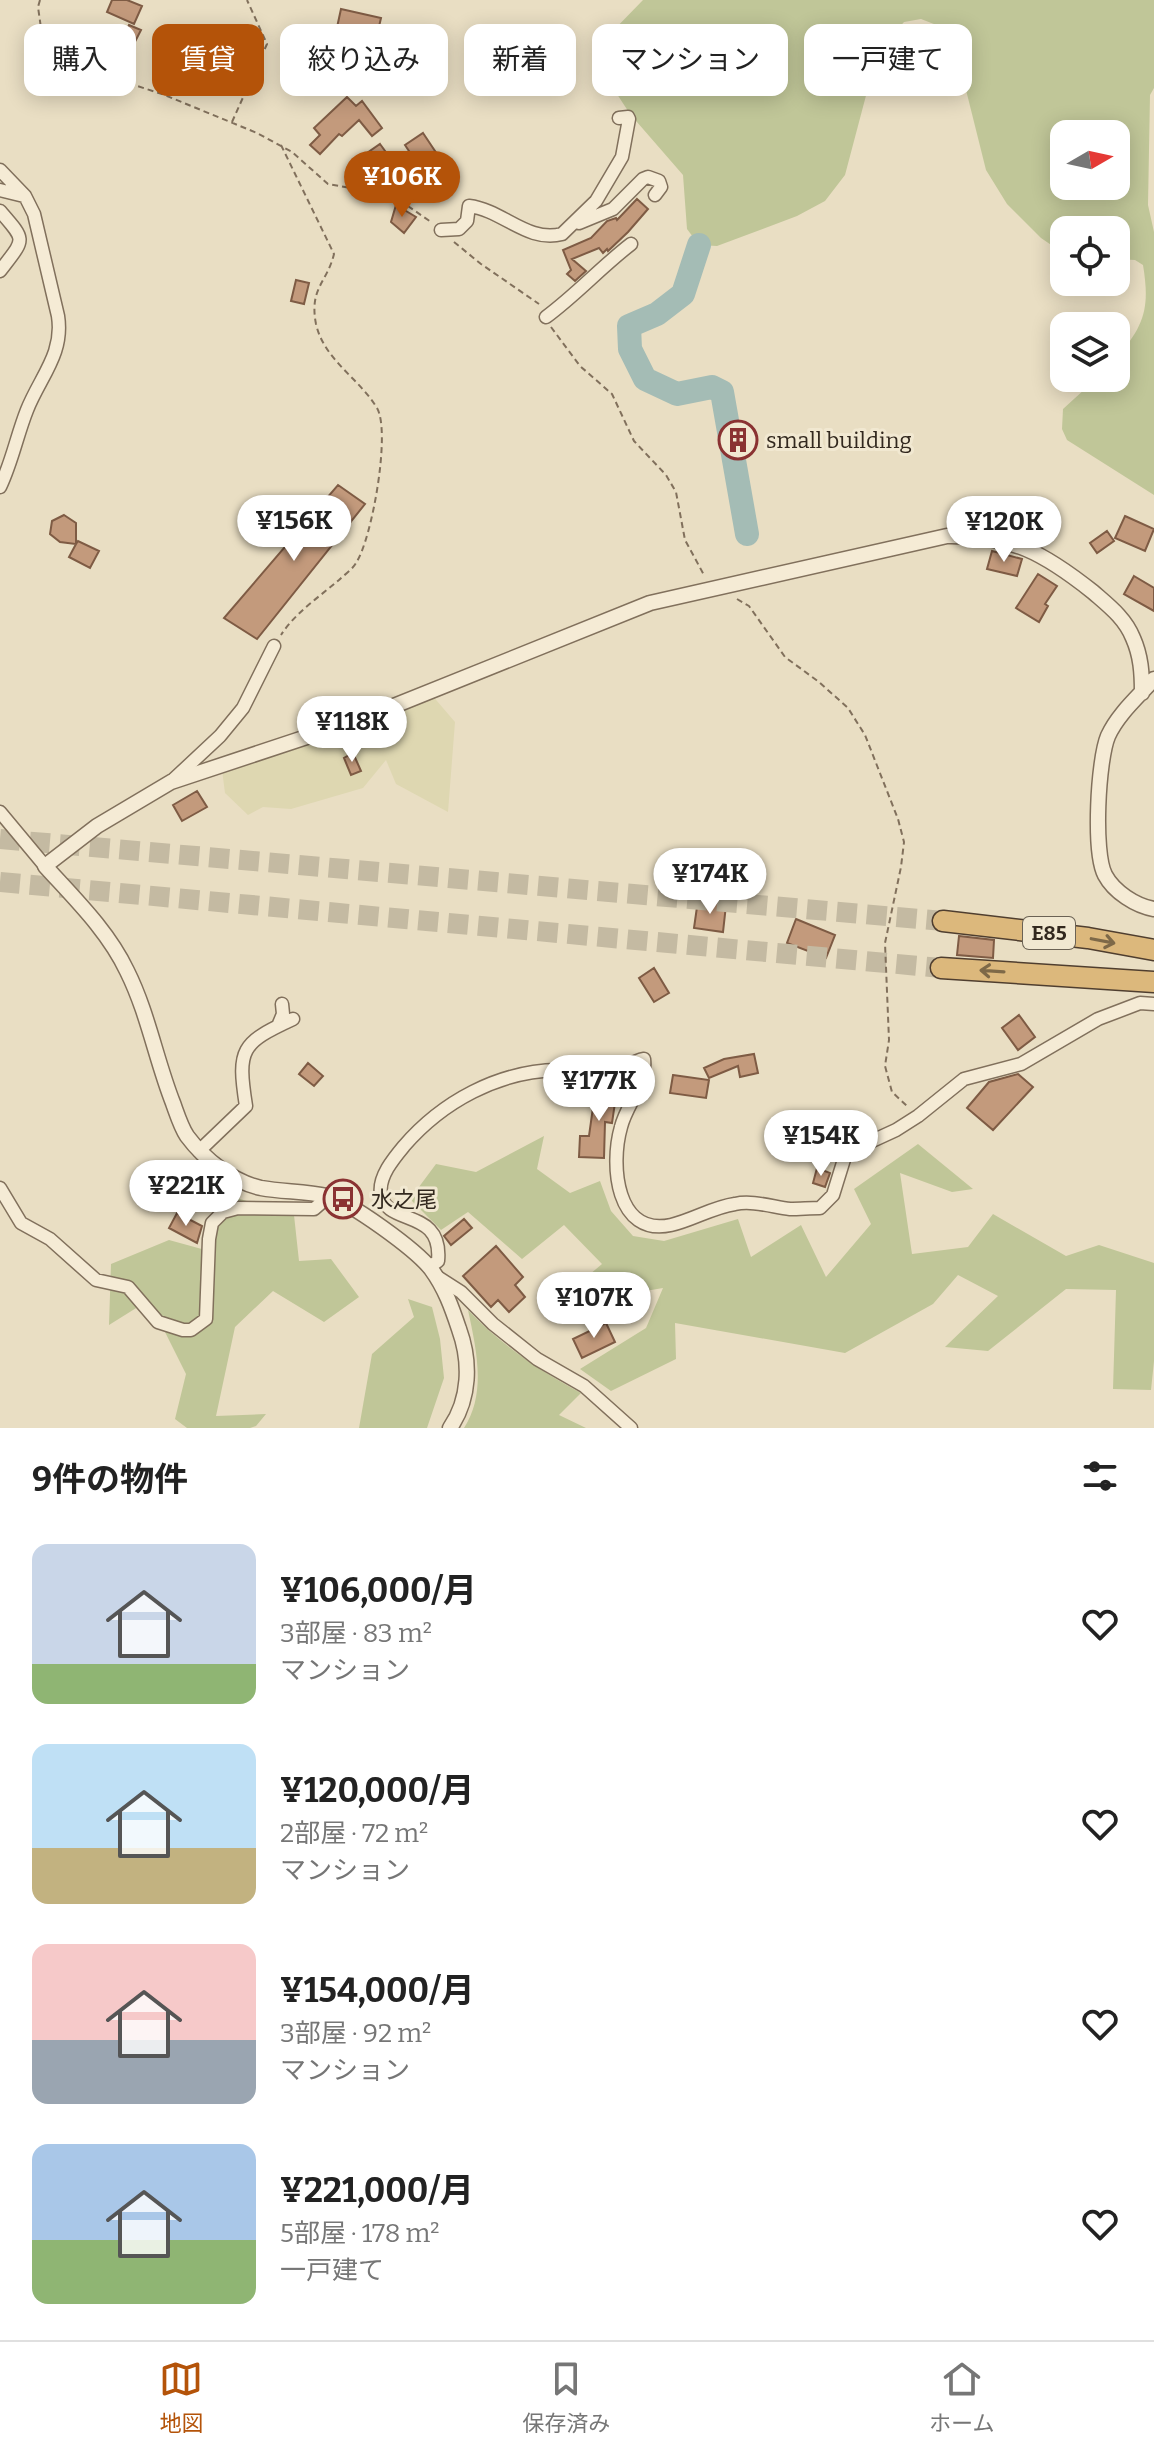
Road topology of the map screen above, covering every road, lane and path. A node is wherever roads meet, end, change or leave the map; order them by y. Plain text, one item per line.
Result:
1 (40, 0) edge
2 (247, 0) edge
3 (619, 118) dead end
4 (231, 123) junction
5 (280, 144) junction
6 (0, 170) edge
7 (0, 190) edge
8 (655, 195) dead end
9 (25, 196) junction
10 (0, 211) edge
11 (573, 226) junction
12 (441, 230) junction
13 (631, 244) dead end
14 (593, 254) dead end
15 (608, 260) junction
16 (0, 271) edge
17 (546, 317) junction
18 (0, 487) edge
19 (712, 587) junction
20 (737, 600) dead end
21 (274, 646) joint
22 (1154, 679) edge
23 (1142, 693) junction
24 (171, 782) junction
25 (0, 812) edge
26 (45, 866) junction
27 (1154, 909) edge
28 (943, 921) tunnel mouth
29 (1154, 950) edge
30 (941, 968) tunnel mouth
31 (1154, 982) edge
32 (282, 1004) dead end
33 (1154, 1004) edge
34 (293, 1019) dead end
35 (278, 1026) junction
36 (918, 1116) junction
37 (199, 1151) junction
38 (0, 1188) edge
39 (329, 1196) junction
40 (432, 1271) junction
41 (450, 1428) edge
42 (631, 1428) edge

1 - 4 path
2 - 4 path
3 - 11 street
4 - 5 path
5 - 12 path
5 - 21 path
6 - 9 street
7 - 9 street
8 - 11 street
9 - 18 street
10 - 16 street
11 - 12 street
12 - 17 path
13 - 15 street
14 - 15 street
15 - 17 street
17 - 19 path
19 - 23 street
19 - 24 street
20 - 36 path
21 - 24 street
22 - 23 street
23 - 27 street
24 - 26 street
25 - 26 street
26 - 37 street
28 -> 29 highway, E85
31 -> 30 highway, E85
32 - 35 street
33 - 36 street
34 - 35 street
35 - 37 street
36 - 40 street
37 - 39 street
38 - 39 street
39 - 40 street
40 - 41 street
40 - 42 street

